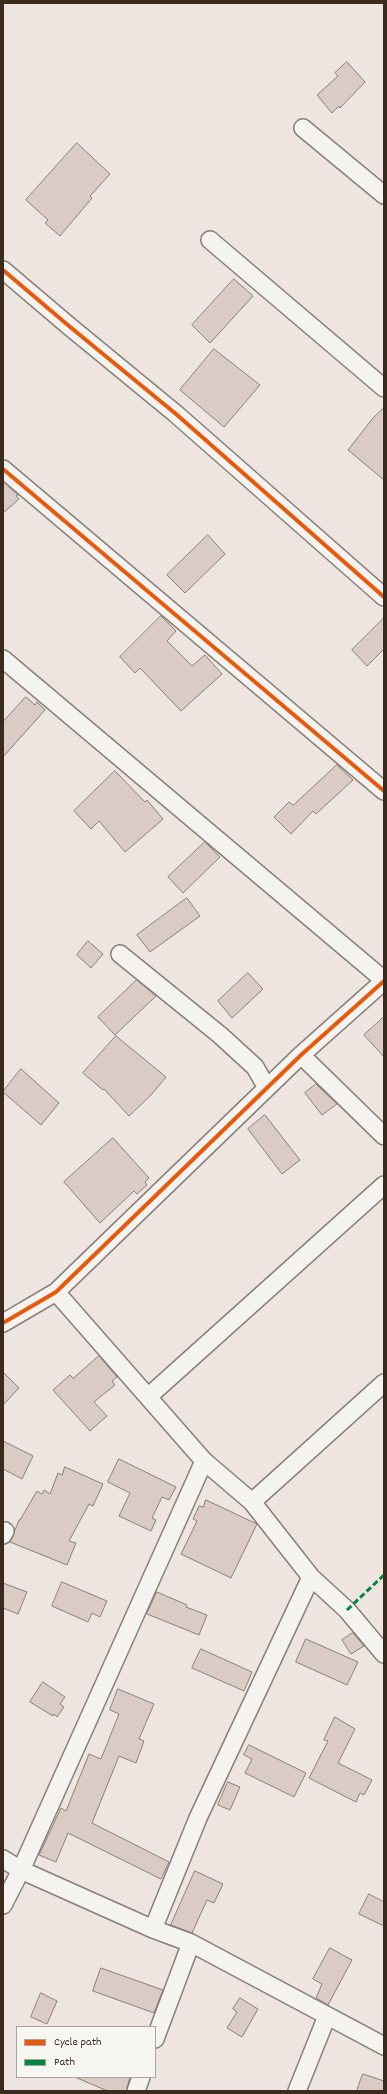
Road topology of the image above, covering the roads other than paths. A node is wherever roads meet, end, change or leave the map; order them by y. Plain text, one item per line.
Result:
1 (304, 128) dead end
2 (384, 195) edge
3 (210, 240) dead end
4 (3, 270) edge
5 (384, 388) edge
6 (3, 469) edge
7 (384, 597) edge
8 (3, 659) edge
9 (384, 791) edge
10 (120, 954) dead end
11 (384, 981) edge
12 (301, 1055) junction
13 (267, 1088) junction
14 (384, 1136) edge
15 (384, 1185) edge
16 (56, 1292) junction
17 (3, 1323) edge
18 (384, 1383) edge
19 (149, 1396) junction
20 (204, 1461) junction
21 (252, 1502) junction
22 (311, 1577) junction
23 (384, 1654) edge
24 (3, 1859) edge
25 (22, 1870) junction
26 (3, 1904) edge
27 (152, 1929) junction
28 (191, 1943) junction
29 (328, 2016) junction
30 (156, 2036) edge
31 (384, 2046) edge
32 (141, 2078) edge
33 (136, 2091) edge
34 (297, 2091) edge

1 - 2 street
3 - 5 street
4 - 7 street
6 - 9 street
8 - 11 street
10 - 13 street
11 - 12 street
12 - 13 street
12 - 14 street
13 - 16 street
15 - 19 street
16 - 17 street
16 - 19 street
18 - 21 street
19 - 20 street
20 - 21 street
20 - 25 street
21 - 22 street
22 - 23 street
22 - 27 street
24 - 25 street
25 - 26 street
25 - 27 street
27 - 28 street
28 - 29 street
28 - 30 street
29 - 31 street
29 - 34 street
32 - 33 street

